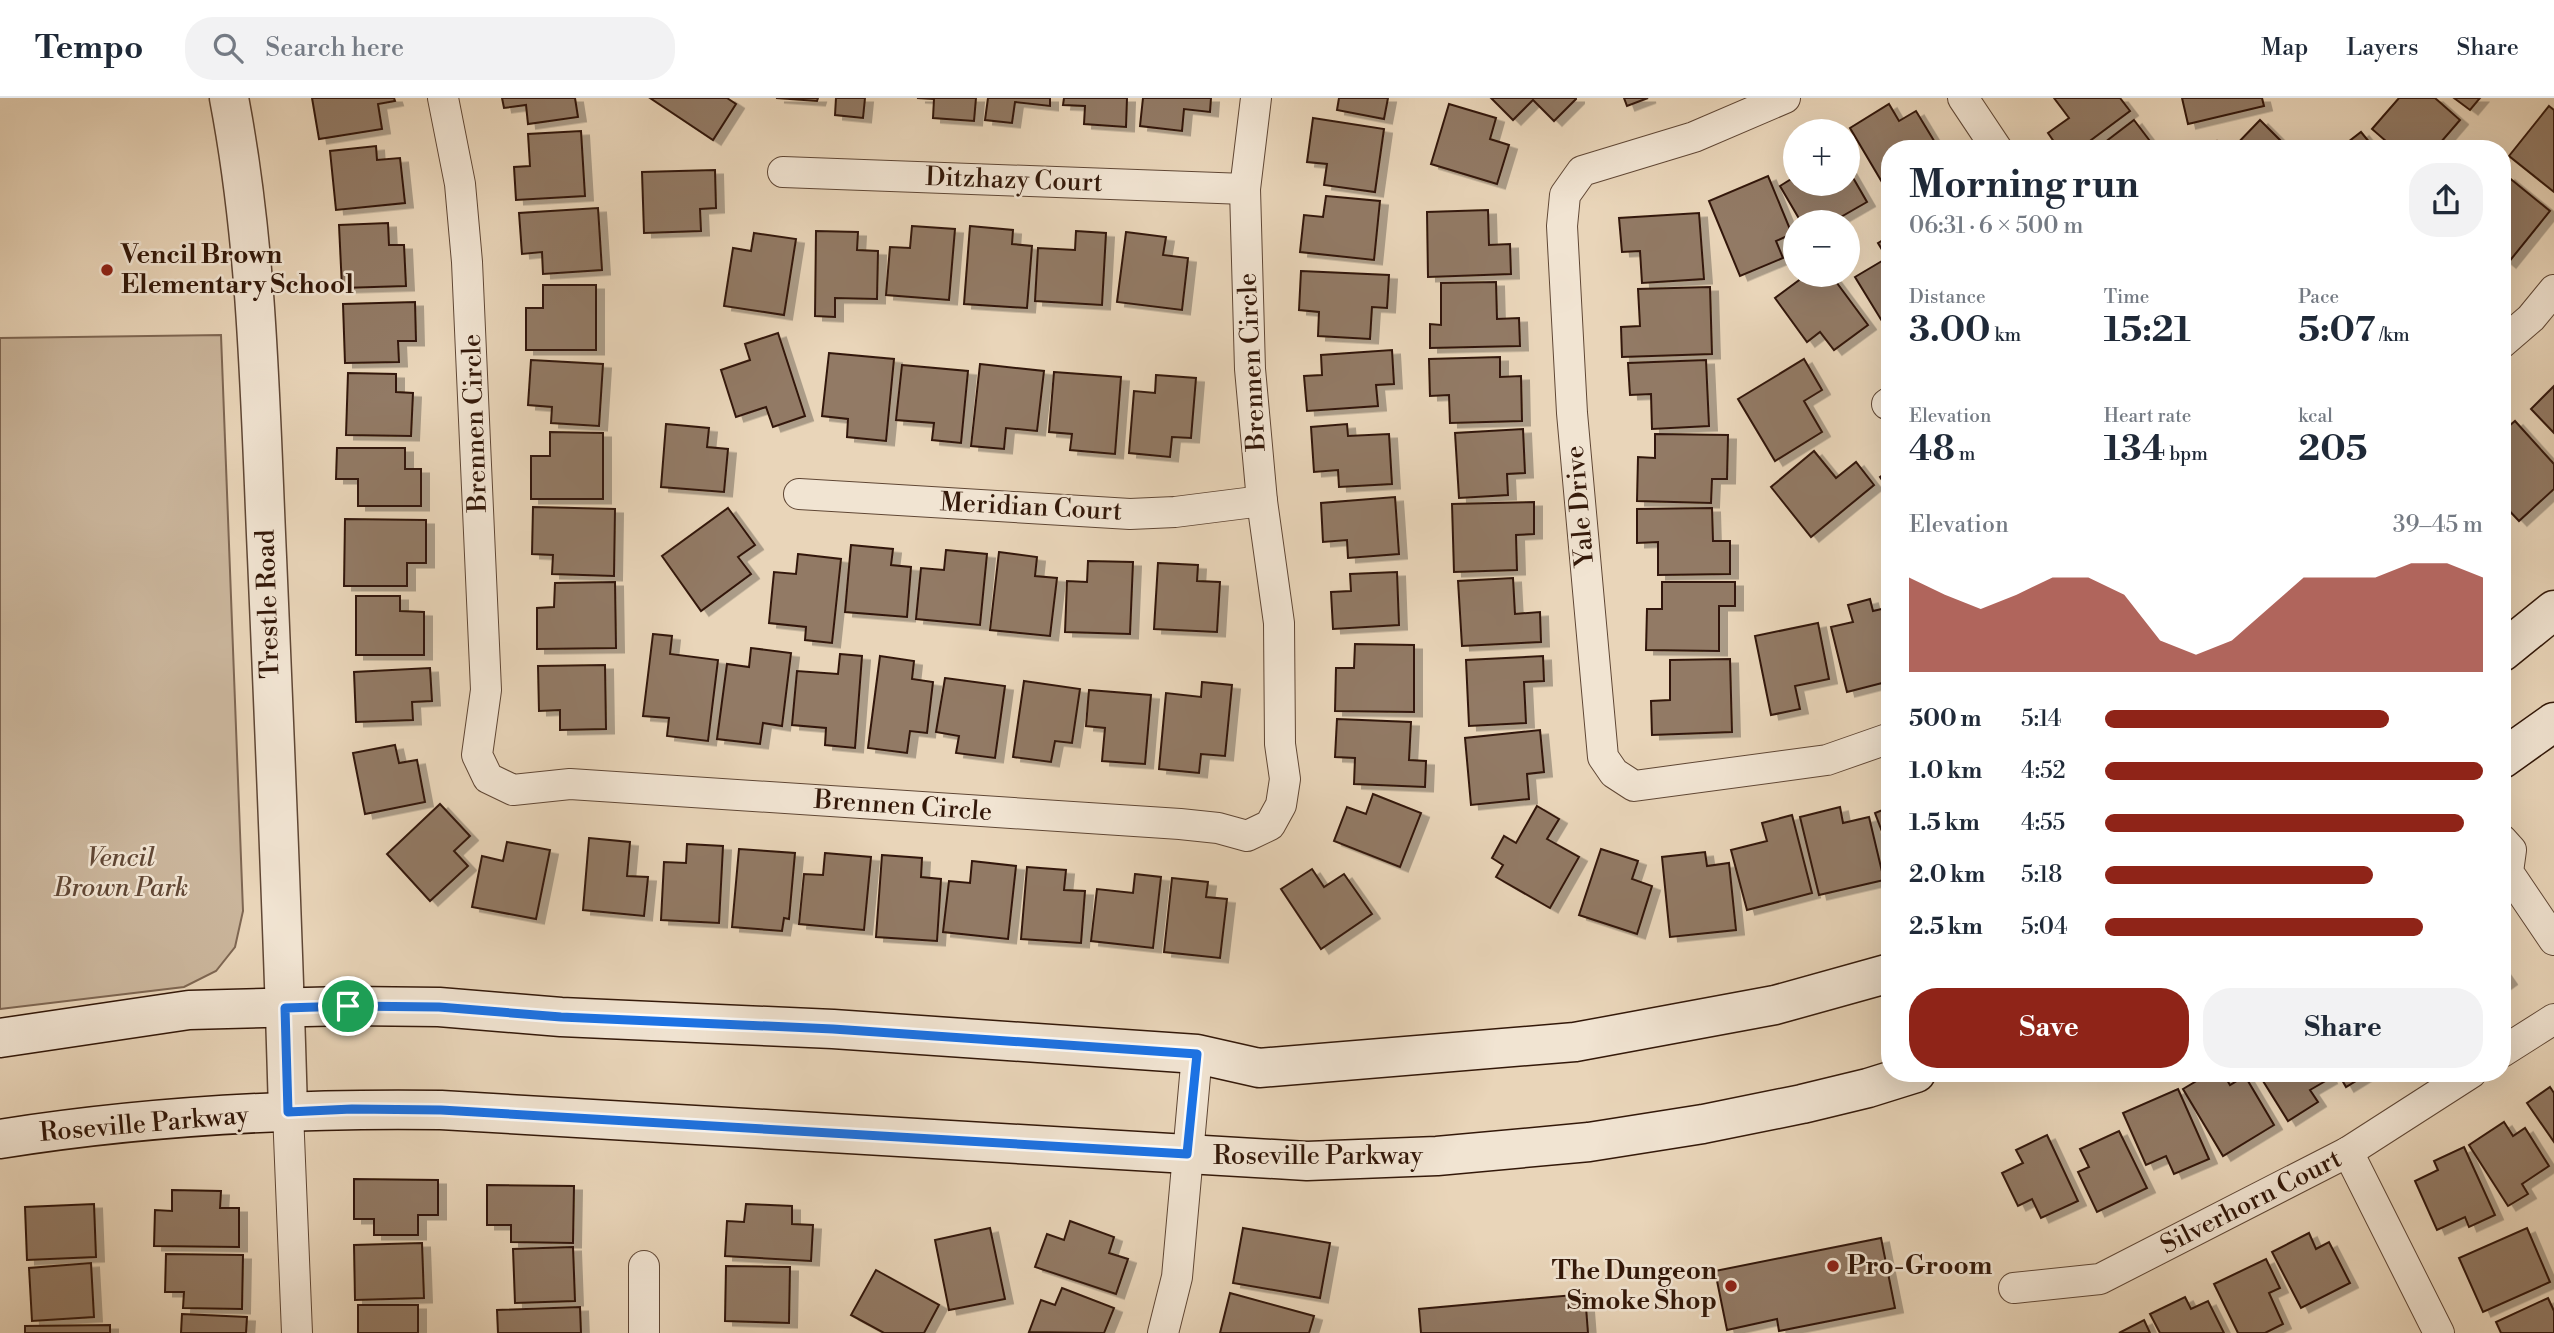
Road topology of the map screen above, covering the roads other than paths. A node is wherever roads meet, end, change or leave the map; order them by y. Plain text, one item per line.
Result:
1 (229, 98) edge
2 (443, 98) edge
3 (1256, 98) edge
4 (1785, 98) edge
5 (1963, 98) edge
6 (1991, 140) edge
7 (783, 172) dead end
8 (1245, 189) junction
9 (2554, 290) edge
10 (2511, 336) edge
11 (799, 494) dead end
12 (1262, 501) junction
13 (2554, 610) edge
14 (2511, 645) edge
15 (2554, 722) edge
16 (1881, 741) edge
17 (2511, 753) edge
18 (2511, 879) edge
19 (2554, 940) edge
20 (1881, 976) edge
21 (285, 1008) junction
22 (2554, 1019) edge
23 (0, 1038) edge
24 (2511, 1046) edge
25 (1197, 1054) junction
26 (1887, 1082) edge
27 (2457, 1082) edge
28 (288, 1112) junction
29 (0, 1139) edge
30 (2348, 1152) junction
31 (1187, 1154) junction
32 (644, 1266) dead end
33 (2014, 1288) dead end
34 (297, 1333) edge
35 (644, 1333) edge
36 (1163, 1333) edge
37 (2439, 1333) edge

1 - 21 main road, Trestle Road
2 - 12 street, Brennen Circle
3 - 8 street, Brennen Circle
4 - 16 street, Yale Drive
5 - 6 street
7 - 8 street, Ditzhazy Court
8 - 12 street, Brennen Circle
9 - 10 street
11 - 12 street, Meridian Court
13 - 14 main road
15 - 17 main road
18 - 19 street
20 - 25 main road
21 - 23 main road
21 - 25 main road
21 - 28 main road, Trestle Road
22 - 24 street
25 - 31 street
26 - 31 main road, Roseville Parkway
27 - 30 street, Silverhorn Court
28 - 29 main road, Roseville Parkway
28 - 31 main road, Roseville Parkway
28 - 34 street
30 - 33 street, Silverhorn Court
30 - 37 street
31 - 36 street
32 - 35 street

